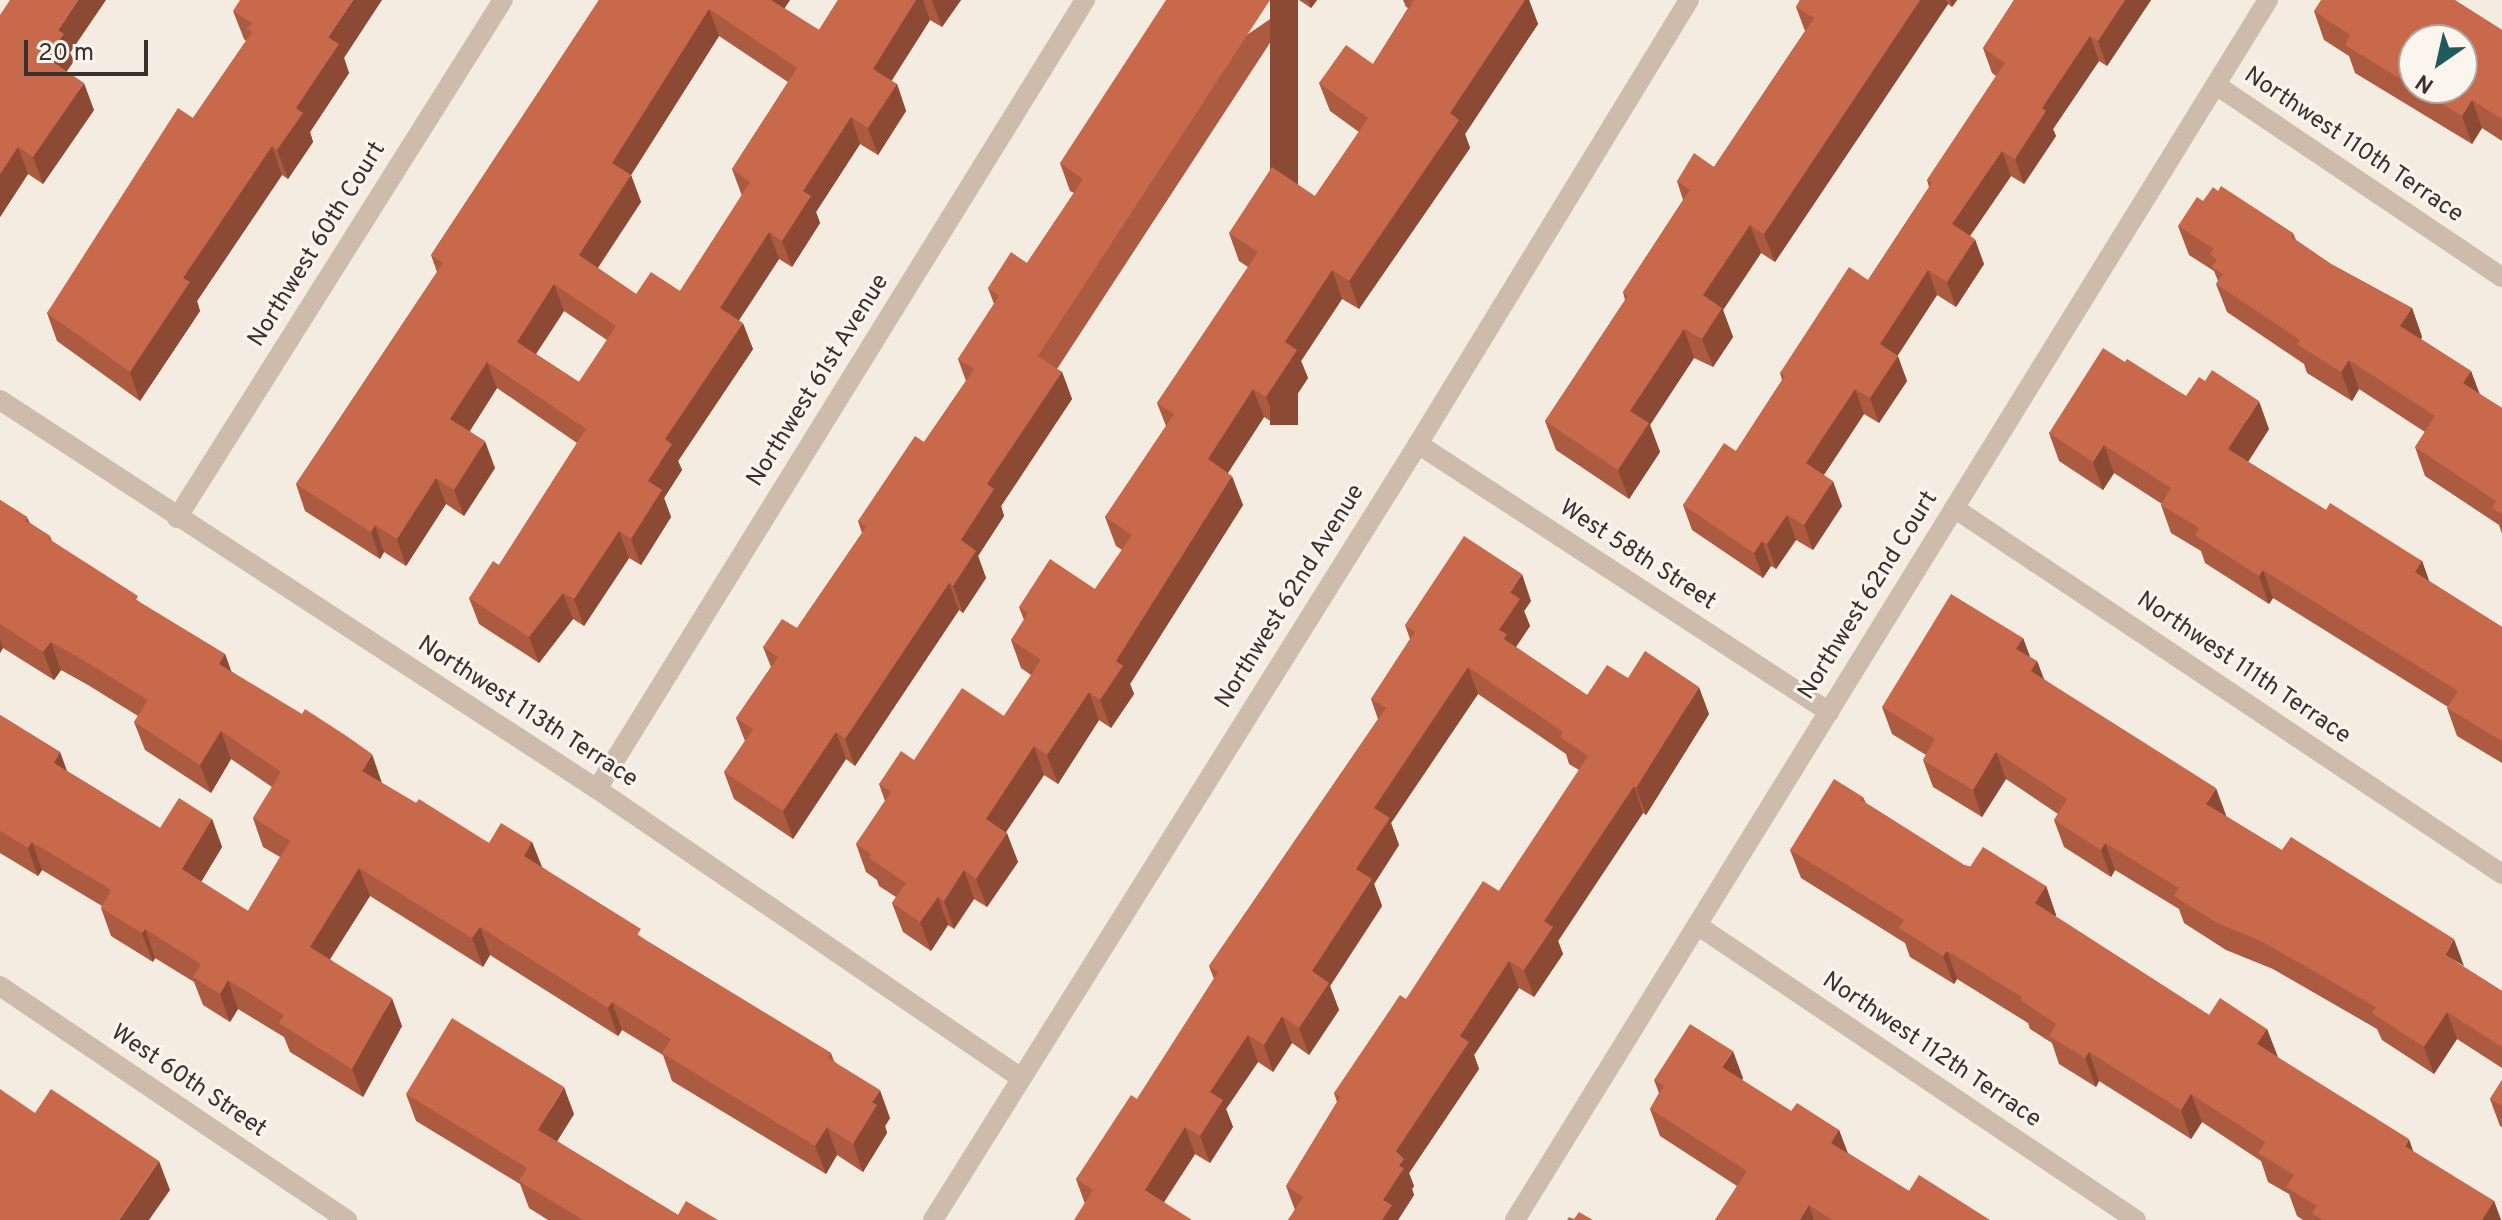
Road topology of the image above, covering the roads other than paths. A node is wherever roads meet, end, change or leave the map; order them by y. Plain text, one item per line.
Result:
1 (503, 0) edge
2 (1085, 0) edge
3 (1689, 0) edge
4 (2268, 0) edge
5 (2216, 85) junction
6 (2502, 277) edge
7 (0, 400) edge
8 (1418, 444) junction
9 (1954, 508) junction
10 (177, 518) junction
11 (1829, 712) junction
12 (597, 789) junction
13 (2502, 874) edge
14 (1697, 925) junction
15 (0, 986) edge
16 (1021, 1078) junction
17 (347, 1220) edge
18 (933, 1220) edge
19 (1515, 1220) edge
20 (2136, 1220) edge

1 - 10 street, Northwest 60th Court
2 - 12 street, Northwest 61st Avenue
3 - 8 street, Northwest 62nd Avenue
4 - 5 street, Northwest 62nd Court
5 - 6 street, Northwest 110th Terrace
5 - 9 street, Northwest 62nd Court
7 - 10 street, Northwest 113th Terrace
8 - 11 street, West 58th Street
8 - 16 street, Northwest 62nd Avenue
9 - 11 street, Northwest 62nd Court
9 - 13 street, Northwest 111th Terrace
10 - 12 street, Northwest 113th Terrace
11 - 14 street, Northwest 62nd Court
12 - 16 street, Northwest 113th Terrace
14 - 19 street, Northwest 62nd Court
14 - 20 street, Northwest 112th Terrace
15 - 17 street, West 60th Street
16 - 18 street, Northwest 62nd Avenue

